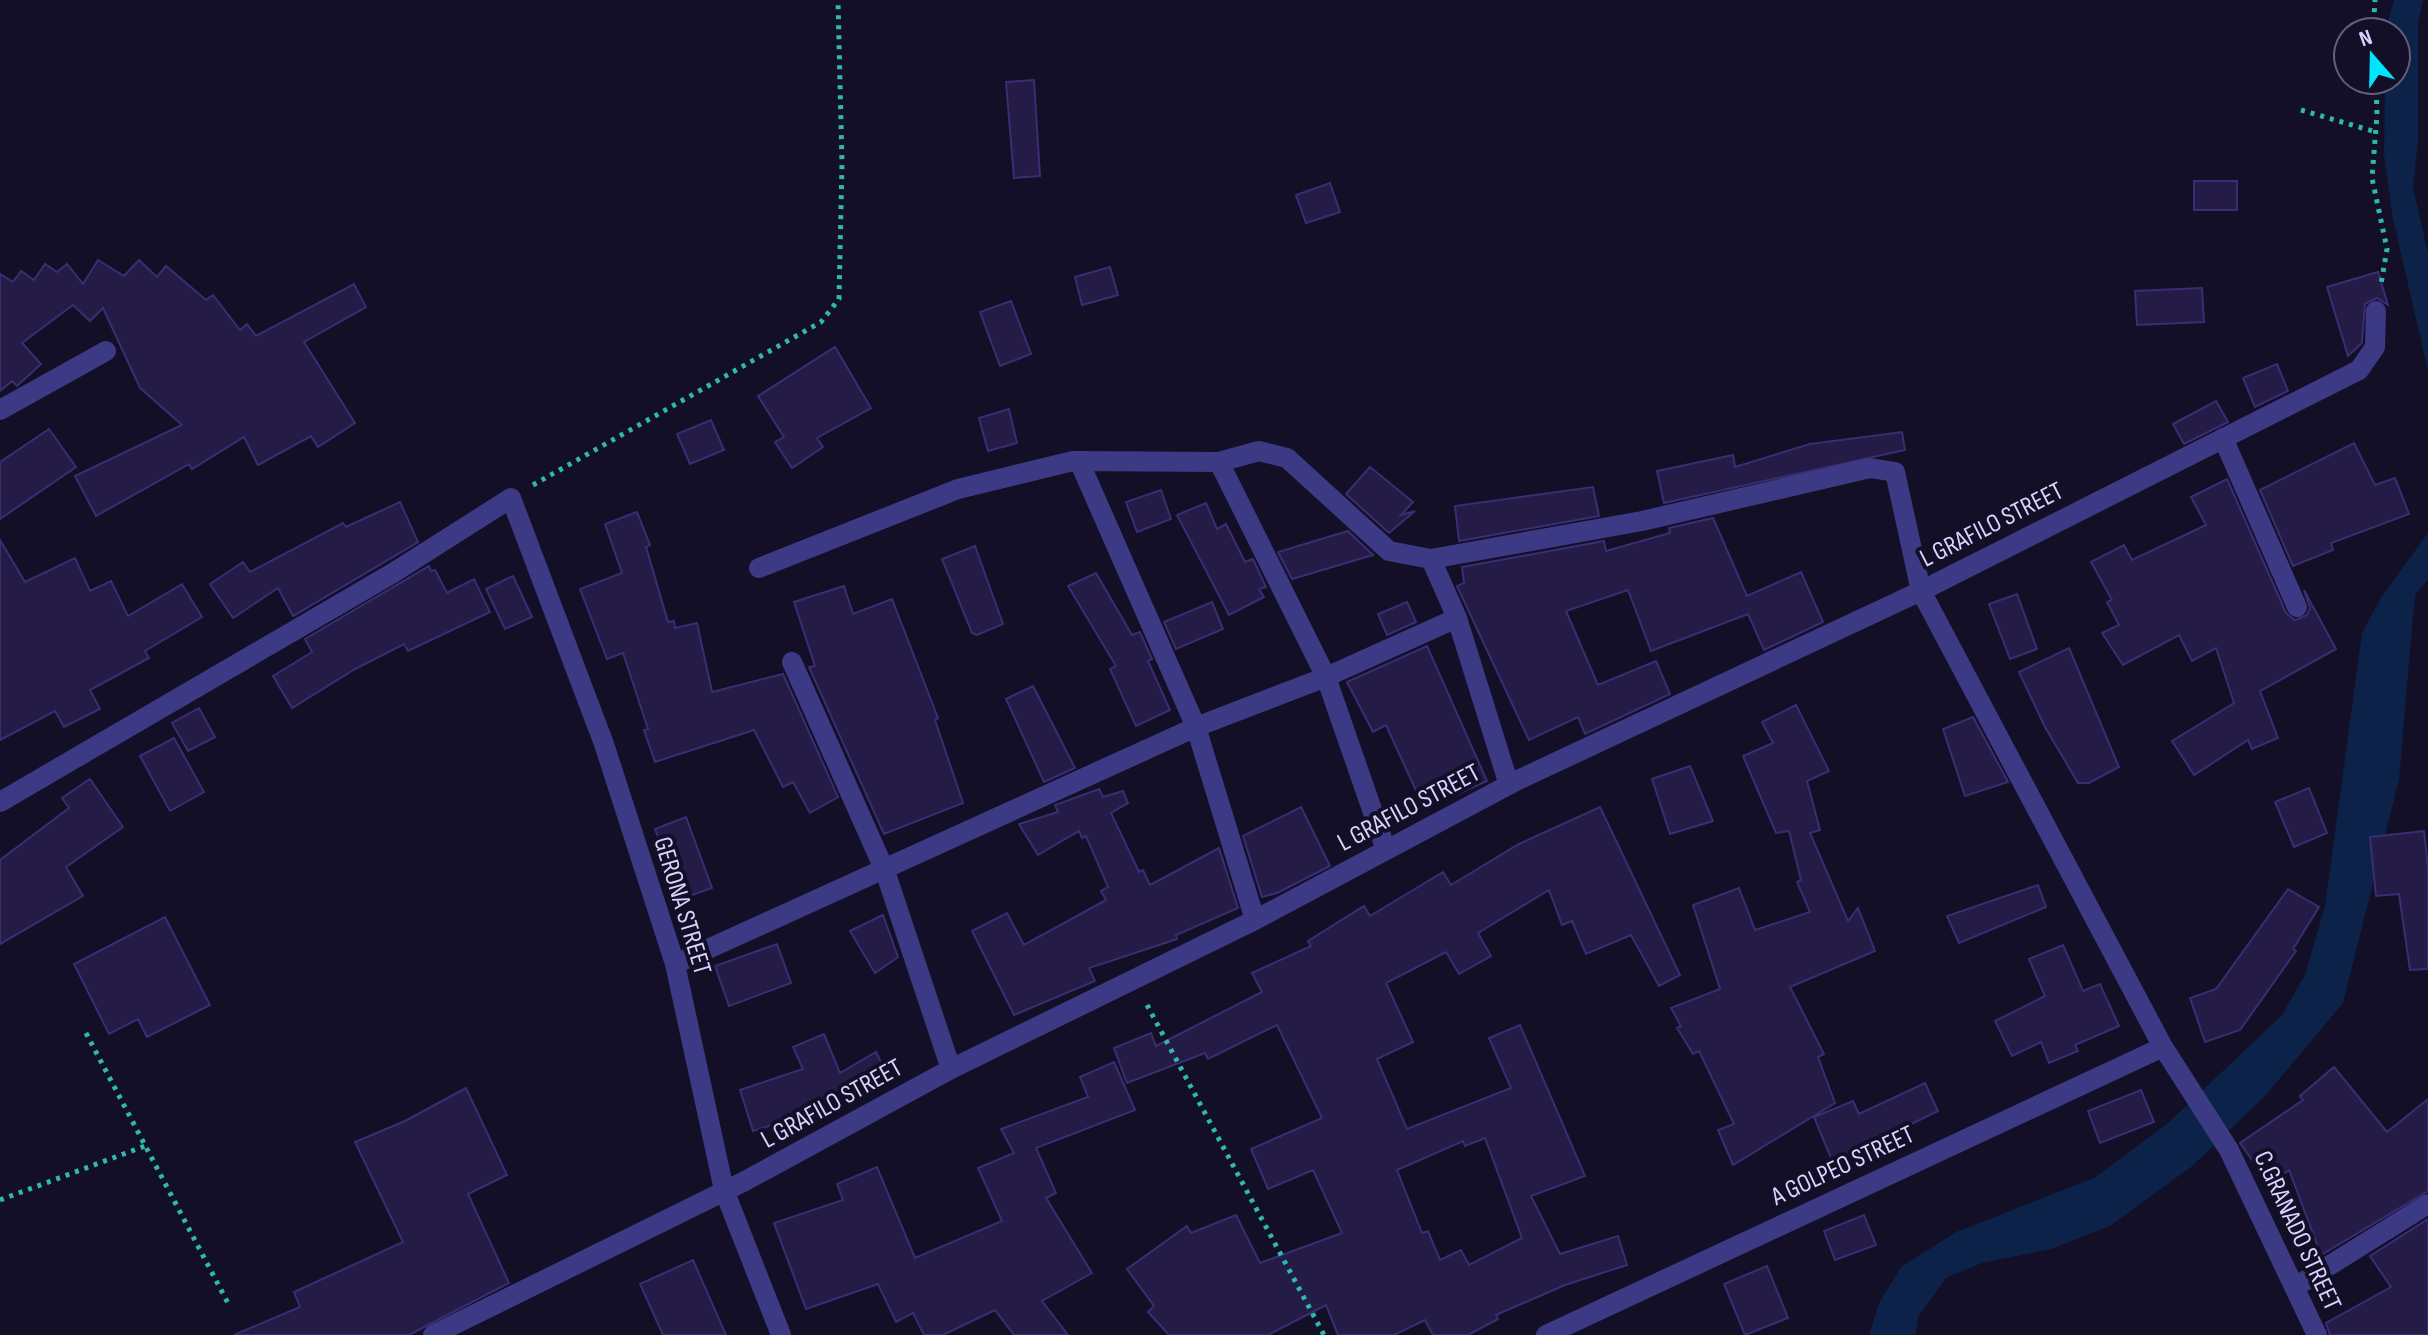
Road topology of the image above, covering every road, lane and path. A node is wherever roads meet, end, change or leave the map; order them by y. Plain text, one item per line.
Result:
1 (838, 0) edge
2 (2376, 96) edge
3 (2301, 110) dead end
4 (2376, 132) junction
5 (2376, 311) joint
6 (106, 351) dead end
7 (0, 410) edge
8 (2223, 438) junction
9 (1079, 461) junction
10 (1219, 462) junction
11 (511, 498) junction
12 (1431, 559) junction
13 (759, 568) dead end
14 (1921, 591) junction
15 (2297, 607) dead end
16 (1457, 618) junction
17 (792, 662) dead end
18 (1326, 677) junction
19 (1196, 727) junction
20 (1509, 785) junction
21 (0, 802) edge
22 (1386, 850) junction
23 (885, 871) junction
24 (1255, 920) junction
25 (675, 964) junction
26 (1133, 980) junction
27 (86, 1033) dead end
28 (2163, 1047) junction
29 (951, 1069) junction
30 (145, 1146) junction
31 (724, 1190) junction
32 (0, 1200) edge
33 (2428, 1204) edge
34 (2295, 1287) junction
35 (230, 1307) dead end
36 (433, 1335) edge
37 (781, 1335) edge
38 (1324, 1335) edge
39 (1546, 1335) edge
40 (2317, 1335) edge

1 - 11 path
2 - 4 path
3 - 4 path
4 - 5 path
5 - 8 street, L GRAFILO STREET
6 - 7 street
8 - 14 street, L GRAFILO STREET
8 - 15 street
9 - 10 street
9 - 13 street
9 - 19 street
10 - 12 street
10 - 18 street
11 - 21 street
11 - 25 street, GERONA STREET
12 - 14 street, C.GRANADO STREET
12 - 16 street
14 - 20 street, L GRAFILO STREET
14 - 28 street, C.GRANADO STREET
16 - 18 street
16 - 20 street
17 - 23 street
18 - 19 street
18 - 22 street
19 - 23 street
19 - 24 street
20 - 22 street, L GRAFILO STREET
22 - 24 street, L GRAFILO STREET
23 - 25 street
23 - 29 street
24 - 26 street, L GRAFILO STREET
25 - 31 street, GERONA STREET
26 - 29 street, L GRAFILO STREET
26 - 38 path
27 - 30 path
28 - 34 street, C.GRANADO STREET
28 - 39 street, A GOLPEO STREET
29 - 31 street, L GRAFILO STREET
30 - 32 path
30 - 35 path
31 - 36 street, L GRAFILO STREET
31 - 37 street, GERONA STREET
33 - 34 street
34 - 40 street, C.GRANADO STREET

